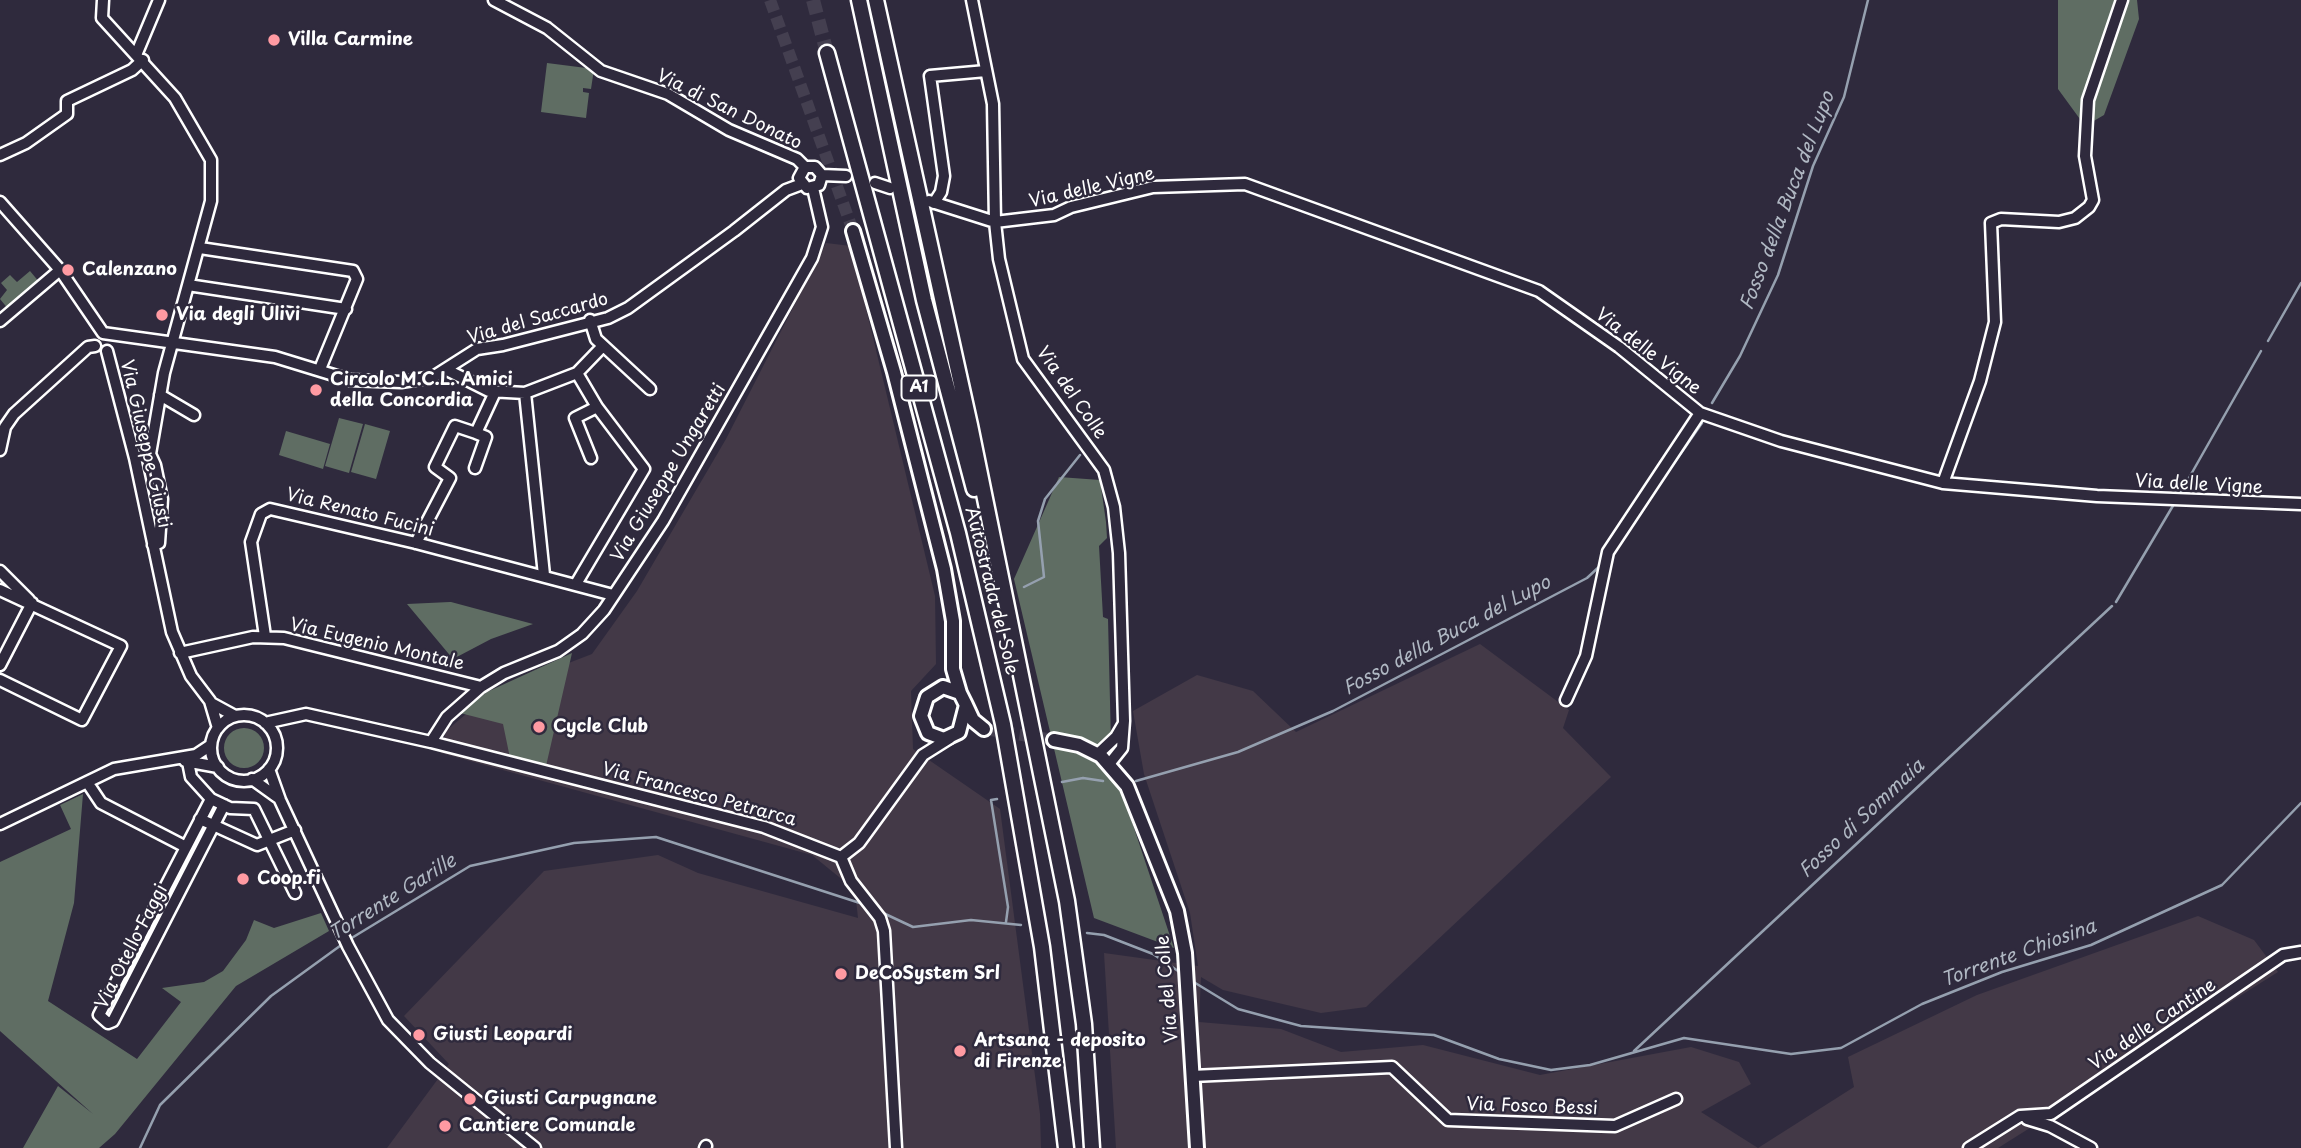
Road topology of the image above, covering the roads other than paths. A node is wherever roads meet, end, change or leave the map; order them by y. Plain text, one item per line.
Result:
1 (103, 0) edge
2 (159, 0) edge
3 (494, 0) edge
4 (859, 0) edge
5 (876, 0) edge
6 (972, 0) edge
7 (2122, 0) edge
8 (827, 53) tunnel mouth
9 (139, 57) junction
10 (986, 71) junction
11 (0, 155) edge
12 (805, 167) junction
13 (822, 175) junction
14 (846, 176) dead end
15 (875, 183) dead end
16 (802, 184) junction
17 (813, 188) junction
18 (890, 188) dead end
19 (2, 208) edge
20 (995, 222) junction
21 (853, 231) tunnel mouth
22 (200, 248) junction
23 (61, 270) junction
24 (188, 285) junction
25 (346, 309) junction
26 (590, 320) junction
27 (1, 321) edge
28 (107, 340) junction
29 (172, 345) junction
30 (95, 346) junction
31 (603, 346) junction
32 (320, 369) junction
33 (447, 370) junction
34 (577, 373) junction
35 (650, 389) dead end
36 (495, 392) junction
37 (524, 393) junction
38 (160, 396) junction
39 (597, 407) junction
40 (1700, 413) junction
41 (194, 415) dead end
42 (3, 426) edge
43 (476, 433) junction
44 (0, 450) edge
45 (150, 454) junction
46 (135, 458) junction
47 (591, 458) dead end
48 (475, 468) dead end
49 (1943, 483) junction
50 (2301, 504) edge
51 (416, 543) junction
52 (156, 544) junction
53 (0, 571) edge
54 (544, 575) junction
55 (576, 584) junction
56 (0, 590) edge
57 (613, 595) junction
58 (32, 603) junction
59 (265, 636) junction
60 (1015, 646) junction
61 (180, 653) junction
62 (0, 665) edge
63 (953, 669) junction
64 (0, 680) edge
65 (481, 687) junction
66 (937, 689) junction
67 (963, 699) junction
68 (1566, 700) dead end
69 (211, 703) junction
70 (235, 716) junction
71 (291, 716) junction
72 (1124, 721) junction
73 (265, 723) junction
74 (218, 728) junction
75 (924, 729) junction
76 (954, 735) junction
77 (1054, 740) tunnel mouth
78 (432, 742) junction
79 (276, 744) junction
80 (211, 746) junction
81 (1098, 754) junction
82 (923, 755) junction
83 (170, 760) junction
84 (188, 762) junction
85 (1110, 763) junction
86 (218, 768) junction
87 (269, 769) junction
88 (252, 779) junction
89 (87, 782) junction
90 (211, 799) junction
91 (280, 800) junction
92 (223, 805) junction
93 (200, 819) junction
94 (0, 824) edge
95 (213, 826) junction
96 (295, 830) junction
97 (269, 841) junction
98 (186, 847) junction
99 (841, 857) junction
100 (172, 874) junction
101 (184, 880) junction
102 (295, 893) dead end
103 (2301, 952) edge
104 (1192, 1076) junction
105 (1676, 1099) dead end
106 (2020, 1116) junction
107 (536, 1148) edge
108 (896, 1148) edge
109 (1066, 1148) edge
110 (1092, 1148) edge
111 (1197, 1148) edge
112 (1969, 1148) edge
113 (2091, 1148) edge

1 - 9 street
2 - 9 street
3 - 12 street, Via di San Donato
4 - 60 highway, Autostrada del Sole / A1
5 - 60 highway, Autostrada del Sole / A1
6 - 10 street, Via del Colle
7 - 49 street
8 - 109 highway, Autostrada del Sole / A1
9 - 11 street
9 - 22 street
10 - 20 street, Via del Colle
10 - 20 street
12 - 13 street
12 - 16 street
13 - 14 street
13 - 17 street
15 - 18 street
16 - 17 street
16 - 26 street, Via del Saccardo
17 - 57 street, Via Giuseppe Ungaretti
19 - 23 street, Via Giuseppe Giusti
20 - 40 street, Via delle Vigne
20 - 72 street, Via del Colle
21 - 63 main road
22 - 24 street
22 - 25 street
23 - 27 street
23 - 28 street, Via Giuseppe Giusti
24 - 25 street
24 - 29 street
25 - 32 street
26 - 31 street
26 - 33 street, Via del Saccardo
28 - 29 street, Via del Saccardo
28 - 30 street, Via Giuseppe Giusti
28 - 30 street, Via Giuseppe Giusti
28 - 46 street, Via Giuseppe Giusti
29 - 32 street, Via del Saccardo
29 - 38 street
30 - 42 street
31 - 34 street
31 - 35 street
32 - 33 street, Via del Saccardo
33 - 36 street
34 - 37 street
34 - 39 street
36 - 37 street
36 - 43 street
37 - 54 street
38 - 41 street
38 - 45 street
39 - 47 street
39 - 55 street
40 - 49 street, Via delle Vigne
40 - 68 street
42 - 44 street
43 - 48 street
43 - 51 street
45 - 46 street
45 - 52 street, Via Giuseppe Giusti
46 - 52 street, Via Giuseppe Giusti
49 - 50 street, Via delle Vigne
51 - 54 street, Via Renato Fucini
51 - 59 street, Via Renato Fucini
52 - 61 street, Via Giuseppe Giusti
53 - 58 street
54 - 55 street, Via Renato Fucini
55 - 57 street, Via Renato Fucini
56 - 58 street
57 - 65 street, Via Giuseppe Ungaretti
58 - 62 street
58 - 64 street
59 - 61 street
59 - 65 street, Via Eugenio Montale
60 - 110 highway, Autostrada del Sole / A1
61 - 69 street, Via Giuseppe Giusti
63 - 66 main road
63 - 67 main road
65 - 78 street, Via Giuseppe Ungaretti
66 - 67 main road
66 - 75 main road
67 - 76 main road
67 - 76 main road
69 - 70 street, Via Giuseppe Giusti
69 - 74 street, Via Giuseppe Giusti
70 - 73 street, Via Giuseppe Giusti
70 - 74 street
71 - 73 street, Via Francesco Petrarca
71 - 78 street, Via Francesco Petrarca
71 - 79 street
72 - 81 street
72 - 85 street, Via del Colle
73 - 79 street
74 - 80 street
75 - 76 main road
75 - 82 street
76 - 82 street
77 - 81 main road
78 - 99 street, Via Francesco Petrarca
79 - 87 street
80 - 83 street
80 - 86 street
81 - 85 main road
82 - 99 street
83 - 84 street
83 - 89 street
84 - 86 street
84 - 90 street
85 - 104 main road, Via del Colle
86 - 88 street
87 - 88 street
87 - 91 street
88 - 91 street
89 - 94 street
89 - 98 street
90 - 92 street
90 - 93 street, Via Otello Faggi
91 - 96 street
92 - 95 street, Via Otello Faggi
92 - 97 street
93 - 95 street
93 - 98 street, Via Otello Faggi
95 - 97 street
95 - 101 street, Via Otello Faggi
96 - 97 street
96 - 107 street
97 - 102 street
98 - 100 street, Via Otello Faggi
99 - 108 street
100 - 101 street, Via Otello Faggi
100 - 101 street, Via Otello Faggi
103 - 106 street, Via delle Cantine
104 - 105 street, Via Fosco Bessi
104 - 111 main road, Via del Colle
106 - 112 street, Via delle Cantine
106 - 113 street

